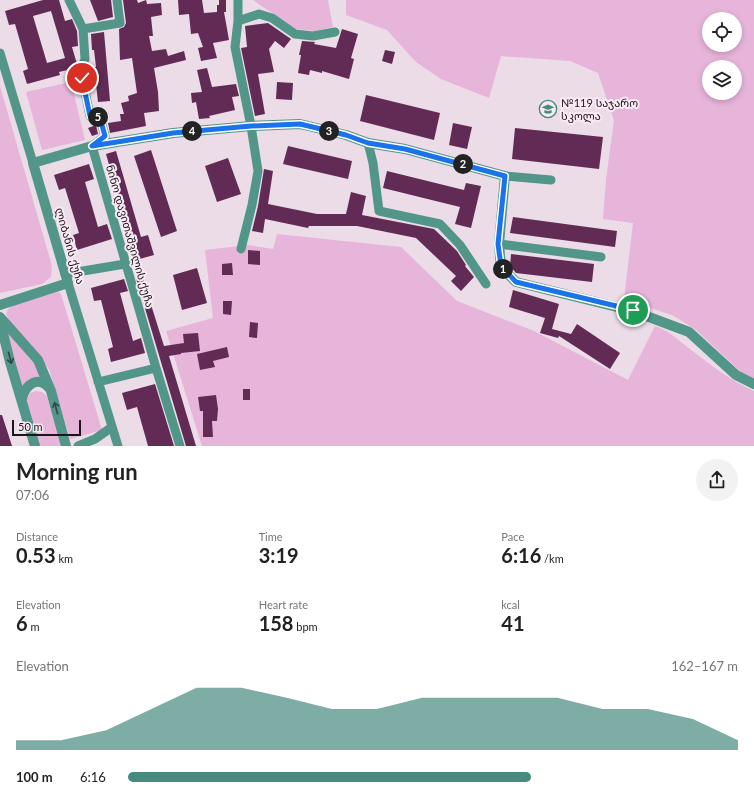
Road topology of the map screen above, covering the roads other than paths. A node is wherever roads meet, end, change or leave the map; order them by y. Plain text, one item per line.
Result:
1 (69, 0) edge
2 (117, 0) edge
3 (238, 0) edge
4 (238, 21) junction
5 (83, 29) junction
6 (335, 32) dead end
7 (0, 53) edge
8 (251, 126) junction
9 (368, 143) junction
10 (92, 146) junction
11 (33, 163) junction
12 (505, 176) junction
13 (551, 180) dead end
14 (498, 244) junction
15 (242, 249) dead end
16 (601, 257) dead end
17 (125, 264) junction
18 (66, 278) junction
19 (486, 284) dead end
20 (0, 305) edge
21 (0, 317) edge
22 (0, 321) edge
23 (156, 368) junction
24 (98, 382) junction
25 (754, 384) edge
26 (51, 391) junction
27 (22, 399) junction
28 (112, 427) junction
29 (35, 446) edge
30 (66, 446) edge
31 (78, 446) edge
32 (118, 446) edge
33 (180, 446) edge

1 - 5 street
2 - 5 street
3 - 4 street
4 - 6 street
4 - 8 street
5 - 10 street
7 - 11 street, ლიბანის ქუჩა
8 - 9 street
8 - 10 street
8 - 15 street
9 - 12 street
9 - 19 street
10 - 11 street
10 - 17 street, ნინო დავითაშვილის ქუჩა
11 - 18 street, ლიბანის ქუჩა
12 - 13 street
12 - 14 street
14 - 16 street
14 - 25 street
17 - 18 street
17 - 23 street, ნინო დავითაშვილის ქუჩა
18 - 20 street
18 - 24 street, ლიბანის ქუჩა
21 - 26 street
22 -> 27 street
23 - 24 street
23 - 33 street, ნინო დავითაშვილის ქუჩა
24 - 28 street, ლიბანის ქუჩა
26 - 27 street
30 -> 26 street
27 - 29 street
28 - 31 street
28 - 32 street, ლიბანის ქუჩა

